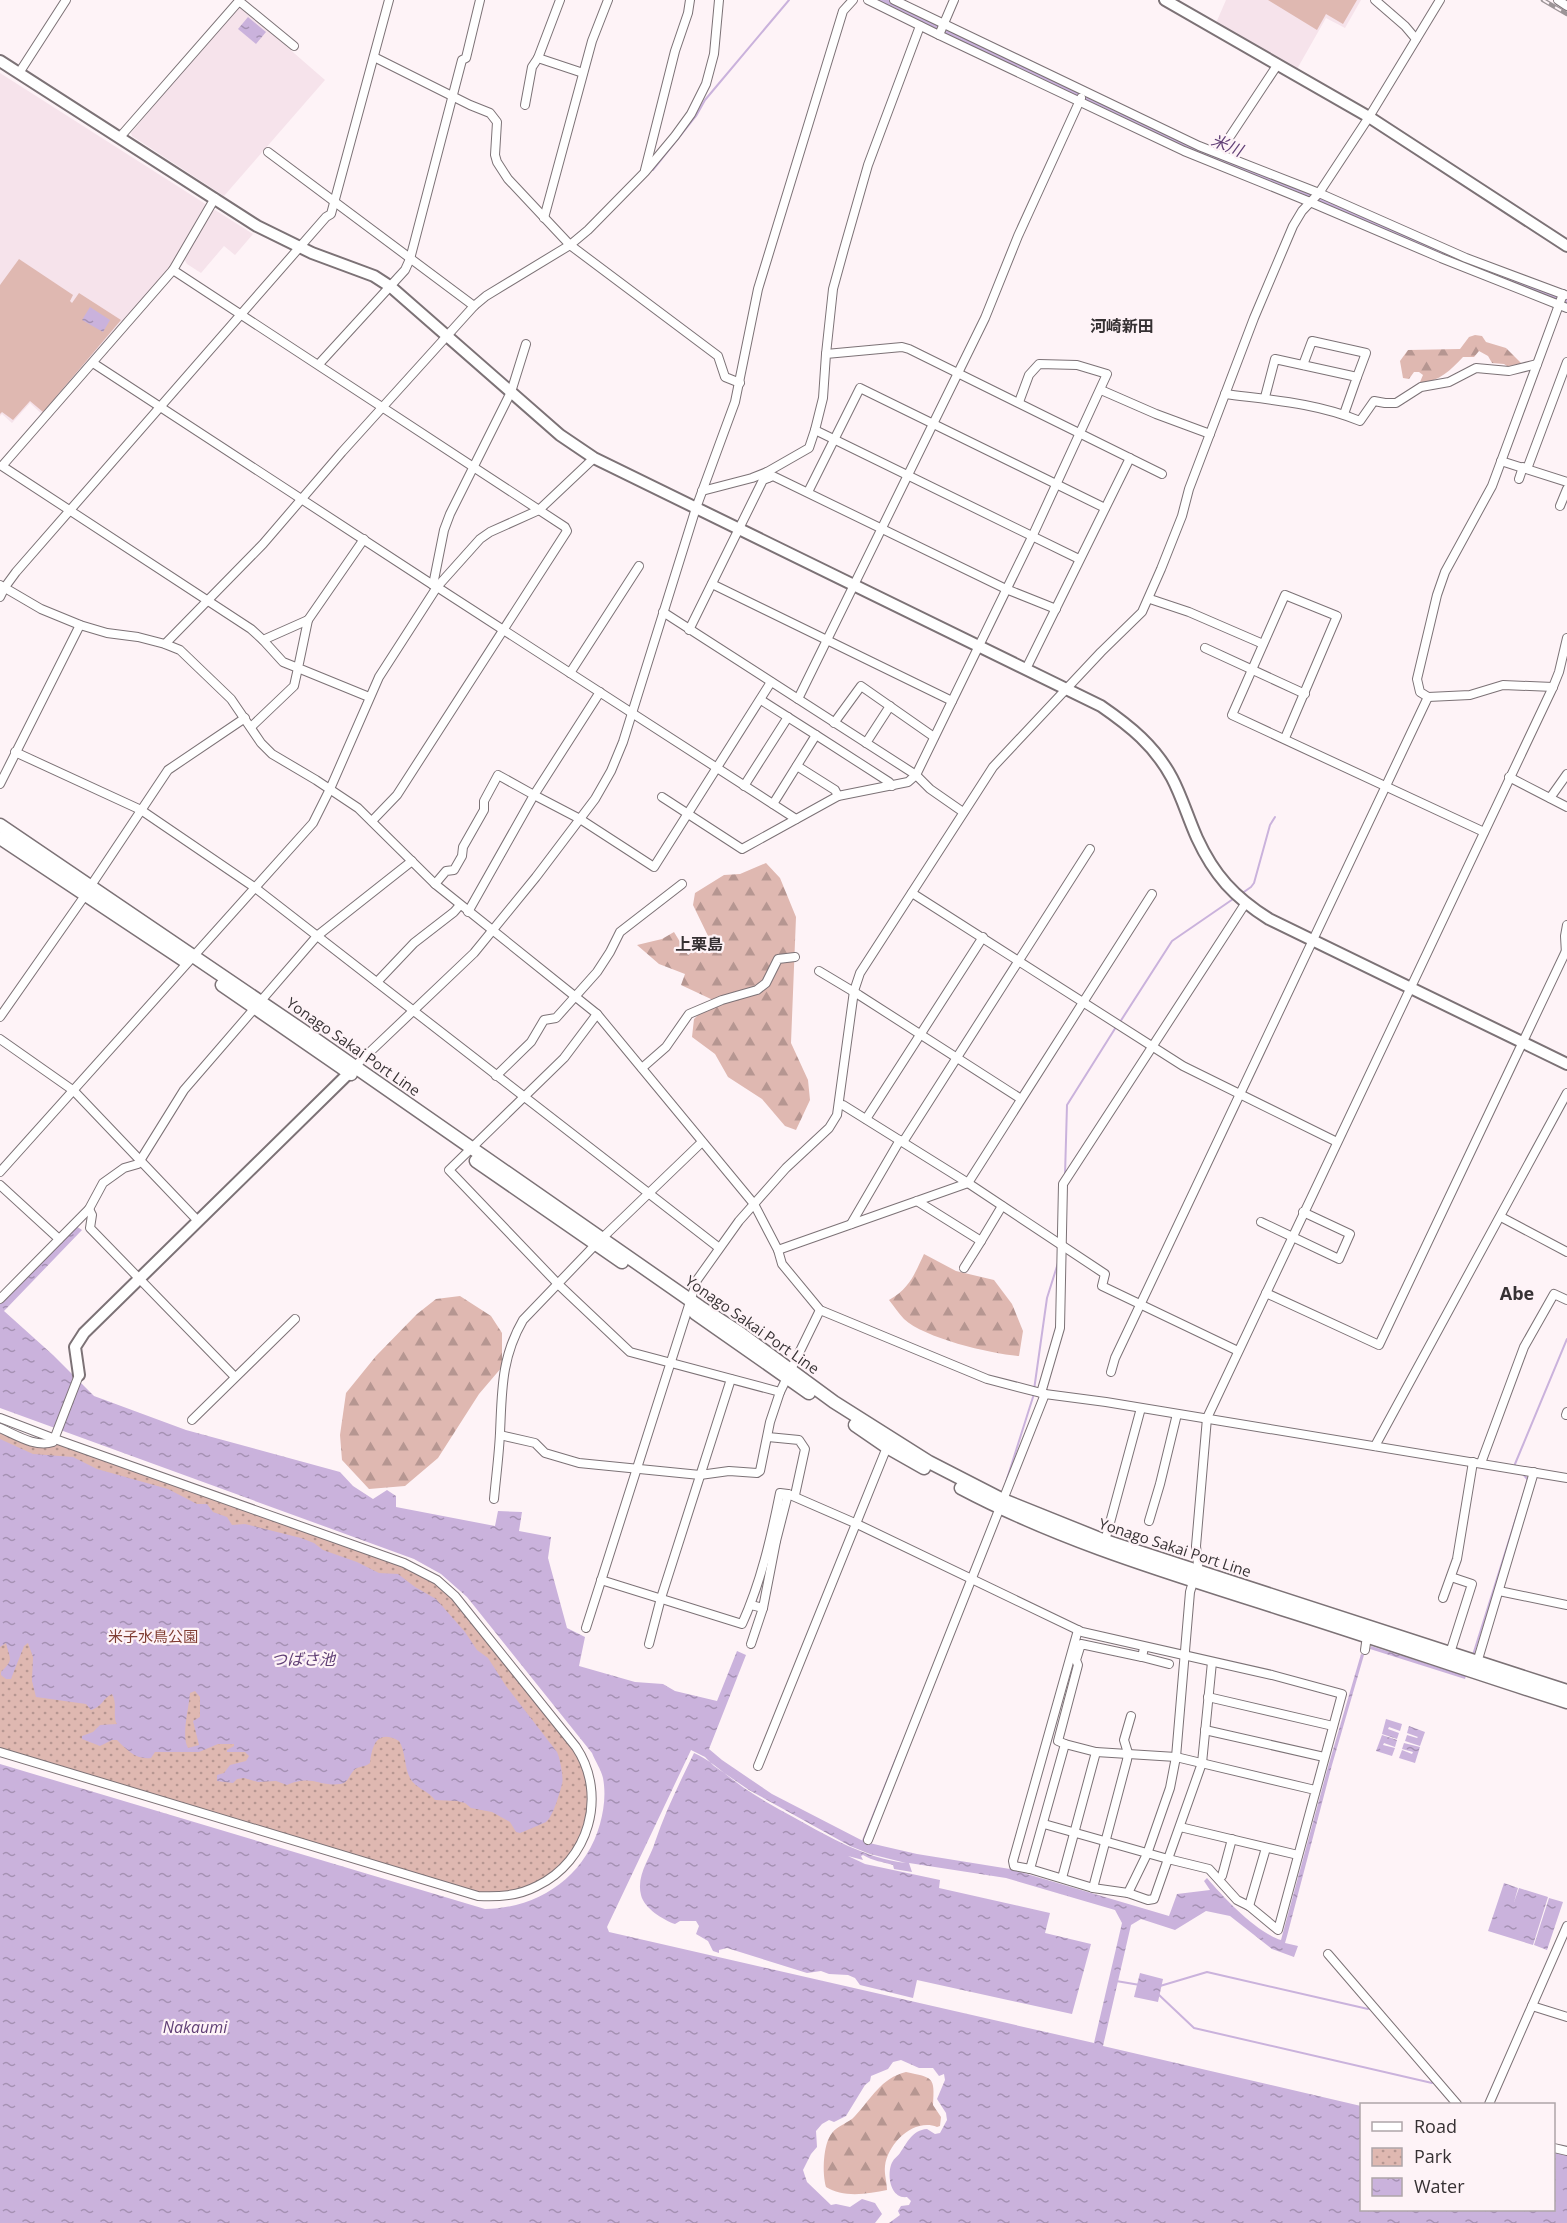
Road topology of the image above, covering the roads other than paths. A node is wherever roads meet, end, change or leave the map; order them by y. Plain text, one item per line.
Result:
1 (66, 0) edge
2 (389, 0) edge
3 (480, 0) edge
4 (560, 0) edge
5 (608, 0) edge
6 (690, 0) edge
7 (719, 0) edge
8 (853, 0) edge
9 (868, 0) edge
10 (894, 0) edge
11 (954, 0) edge
12 (1164, 0) edge
13 (1375, 0) edge
14 (1440, 0) edge
15 (1558, 0) edge
16 (1567, 6) edge
17 (920, 26) junction
18 (942, 29) junction
19 (1416, 39) junction
20 (294, 46) dead end
21 (374, 57) junction
22 (538, 58) junction
23 (0, 61) edge
24 (1278, 64) junction
25 (19, 73) junction
26 (582, 73) junction
27 (1084, 91) junction
28 (454, 97) junction
29 (1080, 101) junction
30 (525, 105) dead end
31 (1368, 117) junction
32 (120, 137) junction
33 (268, 152) dead end
34 (1222, 154) junction
35 (645, 172) junction
36 (215, 198) junction
37 (1314, 198) junction
38 (334, 202) junction
39 (544, 218) junction
40 (570, 245) junction
41 (1567, 246) edge
42 (301, 248) junction
43 (410, 259) junction
44 (173, 270) junction
45 (391, 287) junction
46 (1565, 295) edge
47 (1559, 304) junction
48 (474, 306) junction
49 (1567, 308) edge
50 (241, 315) junction
51 (447, 335) junction
52 (526, 344) dead end
53 (826, 354) junction
54 (1567, 362) edge
55 (93, 363) junction
56 (319, 364) junction
57 (1537, 364) junction
58 (1303, 365) junction
59 (958, 373) junction
60 (1357, 377) junction
61 (740, 383) junction
62 (1101, 390) junction
63 (511, 392) junction
64 (1225, 394) junction
65 (1265, 397) junction
66 (1019, 402) junction
67 (160, 407) junction
68 (384, 408) junction
69 (1344, 414) junction
70 (933, 424) junction
71 (814, 430) junction
72 (1081, 434) junction
73 (1210, 434) junction
74 (834, 439) junction
75 (594, 458) junction
76 (1130, 458) junction
77 (1502, 461) junction
78 (1, 467) edge
79 (474, 467) junction
80 (1525, 468) junction
81 (1162, 474) dead end
82 (768, 475) junction
83 (907, 475) junction
84 (1519, 479) dead end
85 (1567, 482) edge
86 (1056, 484) junction
87 (1567, 489) edge
88 (702, 491) junction
89 (808, 492) junction
90 (302, 499) junction
91 (1560, 506) dead end
92 (696, 508) junction
93 (1105, 508) junction
94 (539, 510) junction
95 (69, 512) junction
96 (738, 529) junction
97 (882, 529) junction
98 (1032, 537) junction
99 (364, 539) junction
100 (1079, 559) junction
101 (639, 566) dead end
102 (712, 584) junction
103 (2, 586) edge
104 (435, 586) junction
105 (854, 586) junction
106 (1006, 588) junction
107 (0, 597) edge
108 (1150, 598) junction
109 (207, 601) junction
110 (1056, 609) junction
111 (663, 612) junction
112 (308, 620) junction
113 (80, 625) junction
114 (504, 630) junction
115 (688, 630) junction
116 (1567, 638) edge
117 (263, 640) junction
118 (826, 641) junction
119 (165, 644) junction
120 (1263, 644) junction
121 (978, 646) junction
122 (1205, 648) dead end
123 (298, 668) junction
124 (1026, 669) junction
125 (1252, 670) junction
126 (570, 673) junction
127 (771, 682) junction
128 (1553, 687) junction
129 (1068, 690) junction
130 (600, 692) junction
131 (1305, 694) junction
132 (1428, 696) junction
133 (369, 697) junction
134 (798, 699) junction
135 (761, 700) junction
136 (952, 701) junction
137 (890, 706) junction
138 (632, 712) junction
139 (788, 717) junction
140 (245, 718) junction
141 (834, 723) junction
142 (251, 727) junction
143 (816, 735) junction
144 (934, 736) junction
145 (1285, 738) junction
146 (866, 743) junction
147 (15, 752) junction
148 (0, 761) edge
149 (9, 765) junction
150 (797, 766) junction
151 (717, 768) junction
152 (1567, 774) edge
153 (916, 775) junction
154 (1509, 777) junction
155 (0, 784) edge
156 (744, 786) junction
157 (892, 786) junction
158 (1386, 786) junction
159 (330, 789) junction
160 (534, 795) junction
161 (838, 796) junction
162 (662, 797) dead end
163 (1550, 798) junction
164 (773, 804) junction
165 (1567, 807) edge
166 (141, 810) junction
167 (963, 812) junction
168 (688, 814) junction
169 (580, 819) junction
170 (796, 819) junction
171 (372, 821) junction
172 (0, 825) edge
173 (1484, 832) junction
174 (0, 838) edge
175 (1090, 849) dead end
176 (412, 861) junction
177 (435, 884) junction
178 (682, 884) dead end
179 (254, 887) junction
180 (88, 890) junction
181 (912, 892) junction
182 (1152, 894) dead end
183 (1245, 904) junction
184 (460, 905) junction
185 (468, 912) junction
186 (1567, 925) edge
187 (492, 929) junction
188 (317, 936) junction
189 (983, 937) junction
190 (1313, 941) junction
191 (1566, 955) edge
192 (795, 957) dead end
193 (191, 960) junction
194 (1018, 961) junction
195 (819, 971) dead end
196 (377, 982) junction
197 (1410, 988) junction
198 (854, 991) junction
199 (575, 994) junction
200 (1083, 1002) junction
201 (258, 1005) junction
202 (413, 1011) junction
203 (597, 1014) junction
204 (0, 1017) edge
205 (921, 1035) junction
206 (0, 1039) edge
207 (1523, 1042) junction
208 (1152, 1046) junction
209 (956, 1057) junction
210 (1567, 1064) edge
211 (642, 1068) junction
212 (351, 1070) junction
213 (496, 1076) junction
214 (74, 1091) junction
215 (1567, 1093) edge
216 (1242, 1094) junction
217 (524, 1098) junction
218 (1021, 1099) junction
219 (840, 1105) junction
220 (866, 1119) junction
221 (901, 1141) junction
222 (702, 1142) junction
223 (1337, 1142) junction
224 (469, 1151) junction
225 (141, 1160) junction
226 (0, 1172) edge
227 (968, 1183) junction
228 (0, 1185) edge
229 (648, 1194) junction
230 (917, 1201) junction
231 (754, 1204) junction
232 (1002, 1206) junction
233 (89, 1209) junction
234 (1303, 1212) junction
235 (1501, 1217) junction
236 (198, 1221) junction
237 (1261, 1222) dead end
238 (851, 1224) junction
239 (1292, 1237) junction
240 (60, 1239) junction
241 (599, 1241) junction
242 (981, 1241) junction
243 (1062, 1247) junction
244 (718, 1248) junction
245 (778, 1250) junction
246 (1567, 1252) edge
247 (964, 1268) dead end
248 (140, 1278) junction
249 (558, 1284) junction
250 (1266, 1293) junction
251 (0, 1299) edge
252 (1567, 1300) edge
253 (689, 1304) junction
254 (1141, 1305) junction
255 (820, 1310) junction
256 (295, 1319) dead end
257 (1238, 1352) junction
258 (670, 1362) junction
259 (1111, 1372) dead end
260 (788, 1373) junction
261 (79, 1375) joint
262 (235, 1377) junction
263 (731, 1379) junction
264 (780, 1392) junction
265 (1043, 1393) junction
266 (1141, 1408) junction
267 (1177, 1414) junction
268 (0, 1418) edge
269 (1207, 1418) junction
270 (192, 1420) dead end
271 (0, 1428) edge
272 (500, 1435) junction
273 (768, 1437) junction
274 (55, 1438) junction
275 (1375, 1446) junction
276 (887, 1447) junction
277 (1477, 1462) junction
278 (636, 1468) junction
279 (1534, 1472) junction
280 (700, 1475) junction
281 (1567, 1478) edge
282 (792, 1495) junction
283 (494, 1499) dead end
284 (1002, 1505) junction
285 (1149, 1521) dead end
286 (857, 1524) junction
287 (774, 1541) junction
288 (1105, 1541) junction
289 (1194, 1576) junction
290 (1451, 1577) junction
291 (971, 1578) junction
292 (601, 1580) junction
293 (1499, 1591) junction
294 (661, 1598) junction
295 (1443, 1598) dead end
296 (751, 1605) junction
297 (1567, 1605) edge
298 (763, 1608) junction
299 (586, 1628) dead end
300 (1078, 1630) junction
301 (1367, 1636) junction
302 (649, 1644) dead end
303 (751, 1644) dead end
304 (1144, 1647) junction
305 (1365, 1650) dead end
306 (1450, 1653) junction
307 (1185, 1656) junction
308 (1142, 1657) junction
309 (1212, 1662) junction
310 (1169, 1664) dead end
311 (1476, 1667) junction
312 (1567, 1691) edge
313 (1208, 1697) junction
314 (1567, 1702) edge
315 (1131, 1716) dead end
316 (1333, 1726) junction
317 (1205, 1730) junction
318 (1065, 1744) junction
319 (0, 1752) edge
320 (1096, 1752) junction
321 (1128, 1753) junction
322 (1176, 1757) junction
323 (1324, 1757) junction
324 (1202, 1762) junction
325 (758, 1766) dead end
326 (1315, 1790) junction
327 (1044, 1824) junction
328 (1180, 1827) junction
329 (1075, 1832) junction
330 (1232, 1839) junction
331 (868, 1840) dead end
332 (1105, 1841) junction
333 (1266, 1848) junction
334 (1147, 1854) junction
335 (1298, 1855) junction
336 (1168, 1859) junction
337 (1030, 1869) junction
338 (1062, 1878) junction
339 (1219, 1878) junction
340 (1093, 1888) junction
341 (1128, 1893) junction
342 (1249, 1906) junction
343 (1567, 1926) edge
344 (1328, 1954) dead end
345 (1532, 2006) junction
346 (1567, 2017) edge
347 (1455, 2103) edge
348 (1489, 2103) edge

1 - 25 street
2 - 21 street
3 - 28 street
4 - 22 street
5 - 26 street
6 - 35 street
7 - 35 street
8 - 61 street
9 - 17 street
10 - 18 street
11 - 18 street
12 - 24 street
13 - 19 street
14 - 19 street
15 - 16 street
17 - 18 street
17 - 53 street
18 - 27 street
18 - 29 street
19 - 31 street
20 - 32 street
21 - 28 street
21 - 38 street
22 - 26 street
22 - 30 street
23 - 25 street
24 - 31 street
24 - 34 street
25 - 32 street
26 - 39 street
27 - 29 street
27 - 34 street
28 - 39 street
28 - 43 street
29 - 37 street
29 - 59 street
31 - 37 street
31 - 41 street
32 - 36 street
33 - 38 street
34 - 37 street
35 - 40 street
36 - 42 street
36 - 44 street
37 - 46 street
37 - 47 street
37 - 64 street
38 - 42 street
38 - 43 street
39 - 40 street
40 - 48 street
40 - 61 street
42 - 45 street
42 - 50 street
43 - 45 street
43 - 48 street
44 - 50 street
44 - 55 street
45 - 51 street
45 - 56 street
46 - 47 street
47 - 49 street
47 - 57 street
48 - 51 street
50 - 56 street
50 - 67 street
51 - 63 street
51 - 68 street
52 - 63 street
53 - 59 street
53 - 71 street
54 - 80 street
55 - 67 street
55 - 78 street
56 - 68 street
57 - 69 street
57 - 77 street
58 - 60 street
58 - 60 street
58 - 65 street
59 - 66 street
59 - 70 street
60 - 69 street
61 - 88 street
62 - 66 street
62 - 72 street
62 - 73 street
63 - 75 street
63 - 79 street
64 - 65 street
64 - 73 street
65 - 69 street
66 - 72 street
67 - 90 street
67 - 95 street
68 - 79 street
68 - 90 street
70 - 74 street
70 - 83 street
70 - 86 street
71 - 74 street
71 - 82 street
72 - 76 street
72 - 86 street
73 - 108 street
74 - 83 street
74 - 89 street
75 - 92 street
75 - 94 street
76 - 81 street
76 - 93 street
77 - 80 street
77 - 132 street
78 - 95 street
79 - 94 street
79 - 104 street
80 - 84 street
80 - 85 street
82 - 88 street
82 - 89 street
82 - 96 street
83 - 97 street
83 - 98 street
86 - 93 street
86 - 98 street
87 - 91 street
88 - 92 street
89 - 97 street
90 - 99 street
90 - 109 street
92 - 96 street
92 - 111 street
93 - 100 street
94 - 104 street
94 - 114 street
95 - 103 street
95 - 109 street
96 - 102 street
96 - 105 street
97 - 105 street
97 - 106 street
98 - 100 street
98 - 106 street
99 - 104 street
99 - 112 street
100 - 110 street
101 - 126 street
102 - 115 street
102 - 118 street
103 - 107 street
103 - 113 street
104 - 114 street
104 - 133 street
105 - 118 street
105 - 121 street
106 - 110 street
106 - 121 street
108 - 120 street
108 - 129 street
109 - 117 street
109 - 119 street
110 - 124 street
111 - 115 street
111 - 138 street
112 - 117 street
112 - 123 street
113 - 119 street
113 - 147 street
114 - 126 street
114 - 171 street
115 - 127 street
116 - 128 street
117 - 123 street
118 - 134 street
118 - 136 street
119 - 140 street
120 - 125 street
120 - 131 street
121 - 124 street
121 - 136 street
122 - 125 street
123 - 133 street
123 - 142 street
124 - 129 street
125 - 131 street
125 - 145 street
126 - 130 street
127 - 134 street
127 - 135 street
128 - 132 street
128 - 154 street
129 - 167 street
129 - 183 street
130 - 138 street
130 - 160 street
131 - 145 street
132 - 158 street
133 - 159 street
134 - 141 street
135 - 139 street
135 - 151 street
136 - 144 street
137 - 141 street
137 - 144 street
137 - 146 street
138 - 151 street
138 - 169 street
139 - 143 street
139 - 156 street
140 - 142 street
140 - 166 street
141 - 146 street
142 - 159 street
143 - 150 street
143 - 157 street
144 - 153 street
145 - 158 street
146 - 153 street
147 - 149 street
147 - 166 street
148 - 149 street
149 - 155 street
150 - 161 street
150 - 164 street
151 - 156 street
151 - 168 street
152 - 163 street
153 - 157 street
153 - 167 street
154 - 163 street
154 - 173 street
156 - 164 street
157 - 161 street
158 - 173 street
158 - 190 street
159 - 171 street
159 - 179 street
160 - 169 street
160 - 177 street
160 - 185 street
161 - 170 street
162 - 168 street
163 - 165 street
164 - 170 street
166 - 179 street
166 - 180 street
167 - 181 street
168 - 169 street
168 - 170 street
169 - 187 street
171 - 176 street
172 - 180 main road, Yonago Sakai Port Line
173 - 197 street
174 - 180 main road, Yonago Sakai Port Line
175 - 194 street
176 - 177 street
176 - 188 street
177 - 184 street
178 - 199 street
179 - 188 street
179 - 193 street
180 - 193 main road, Yonago Sakai Port Line
180 - 204 street
181 - 189 street
181 - 198 street
182 - 200 street
183 - 190 street
183 - 208 street
184 - 185 street
184 - 196 street
185 - 187 street
186 - 191 street
187 - 199 street
187 - 202 street
188 - 196 street
188 - 201 street
189 - 194 street
189 - 205 street
190 - 197 street
190 - 216 street
191 - 207 street
192 - 211 street
193 - 201 main road, Yonago Sakai Port Line
193 - 214 street
194 - 200 street
194 - 209 street
195 - 198 street
196 - 202 street
197 - 207 street
197 - 223 street
198 - 205 street
198 - 219 street
199 - 203 street
199 - 213 street
200 - 208 street
200 - 218 street
201 - 212 main road, Yonago Sakai Port Line
201 - 225 street
202 - 212 street
202 - 213 street
203 - 211 street
203 - 217 street
205 - 209 street
205 - 220 street
206 - 214 street
207 - 210 street
207 - 250 street
208 - 216 street
208 - 243 street
209 - 218 street
209 - 221 street
211 - 222 street
212 - 224 main road, Yonago Sakai Port Line
212 - 236 street
213 - 217 street
214 - 225 street
214 - 226 street
215 - 235 street
216 - 223 street
216 - 254 street
217 - 224 street
217 - 229 street
218 - 227 street
219 - 220 street
219 - 231 street
220 - 221 street
221 - 227 street
221 - 238 street
222 - 229 street
222 - 231 street
223 - 234 street
224 - 241 main road, Yonago Sakai Port Line
224 - 249 street
225 - 233 street
225 - 236 street
227 - 230 street
227 - 232 street
228 - 240 street
229 - 241 street
229 - 244 street
230 - 238 street
230 - 242 street
231 - 244 street
231 - 245 street
232 - 242 street
232 - 243 street
233 - 240 street
233 - 248 street
234 - 239 street
234 - 239 street
235 - 246 street
235 - 275 street
236 - 248 street
237 - 239 street
238 - 245 street
239 - 250 street
240 - 251 street
241 - 249 street
241 - 253 main road, Yonago Sakai Port Line
242 - 247 street
243 - 254 street
243 - 265 street
244 - 253 street
245 - 255 street
248 - 261 street
248 - 262 street
249 - 258 street
249 - 272 street
250 - 257 street
252 - 277 street
253 - 258 street
253 - 260 main road, Yonago Sakai Port Line
254 - 257 street
254 - 259 street
255 - 260 street
255 - 265 street
256 - 262 street
257 - 269 street
258 - 263 street
258 - 278 street
260 - 264 street
260 - 276 main road, Yonago Sakai Port Line
260 - 284 main road, Yonago Sakai Port Line
261 - 274 street
262 - 270 street
263 - 264 street
263 - 280 street
264 - 273 street
265 - 266 street
265 - 284 street
266 - 267 street
266 - 288 street
267 - 269 street
267 - 285 street
268 - 274 street
269 - 275 street
269 - 289 street
271 - 274 street
272 - 278 street
272 - 283 street
273 - 280 street
273 - 282 street
274 - 319 street
275 - 277 street
276 - 284 main road, Yonago Sakai Port Line
276 - 286 street
277 - 279 street
277 - 290 street
278 - 280 street
278 - 292 street
279 - 281 street
279 - 293 street
280 - 294 street
282 - 286 street
282 - 287 street
284 - 288 main road, Yonago Sakai Port Line
284 - 289 main road, Yonago Sakai Port Line
284 - 291 street
286 - 291 street
286 - 325 street
287 - 296 street
287 - 298 street
288 - 289 main road, Yonago Sakai Port Line
289 - 301 main road, Yonago Sakai Port Line
289 - 306 main road, Yonago Sakai Port Line
289 - 307 street
290 - 295 street
290 - 306 street
291 - 300 street
291 - 331 street
292 - 294 street
292 - 299 street
293 - 297 street
293 - 311 street
294 - 296 street
294 - 302 street
296 - 298 street
298 - 303 street
300 - 304 street
300 - 337 street
301 - 305 street
301 - 311 main road, Yonago Sakai Port Line
304 - 307 street
304 - 308 street
306 - 311 main road, Yonago Sakai Port Line
307 - 309 street
307 - 322 street
308 - 310 street
308 - 318 street
309 - 313 street
309 - 316 street
311 - 312 main road, Yonago Sakai Port Line
311 - 314 main road, Yonago Sakai Port Line
313 - 316 street
313 - 317 street
315 - 321 street
316 - 323 street
317 - 323 street
317 - 324 street
318 - 320 street
318 - 327 street
320 - 321 street
320 - 329 street
321 - 322 street
321 - 332 street
322 - 324 street
322 - 334 street
323 - 326 street
324 - 326 street
324 - 328 street
326 - 335 street
327 - 329 street
327 - 337 street
328 - 330 street
328 - 336 street
329 - 332 street
329 - 338 street
330 - 333 street
330 - 339 street
332 - 334 street
332 - 340 street
333 - 335 street
333 - 342 street
334 - 336 street
334 - 341 street
335 - 342 street
336 - 339 street
336 - 341 street
337 - 338 street
338 - 340 street
339 - 342 street
340 - 341 street
343 - 345 street
344 - 347 street
345 - 346 street
345 - 348 street

